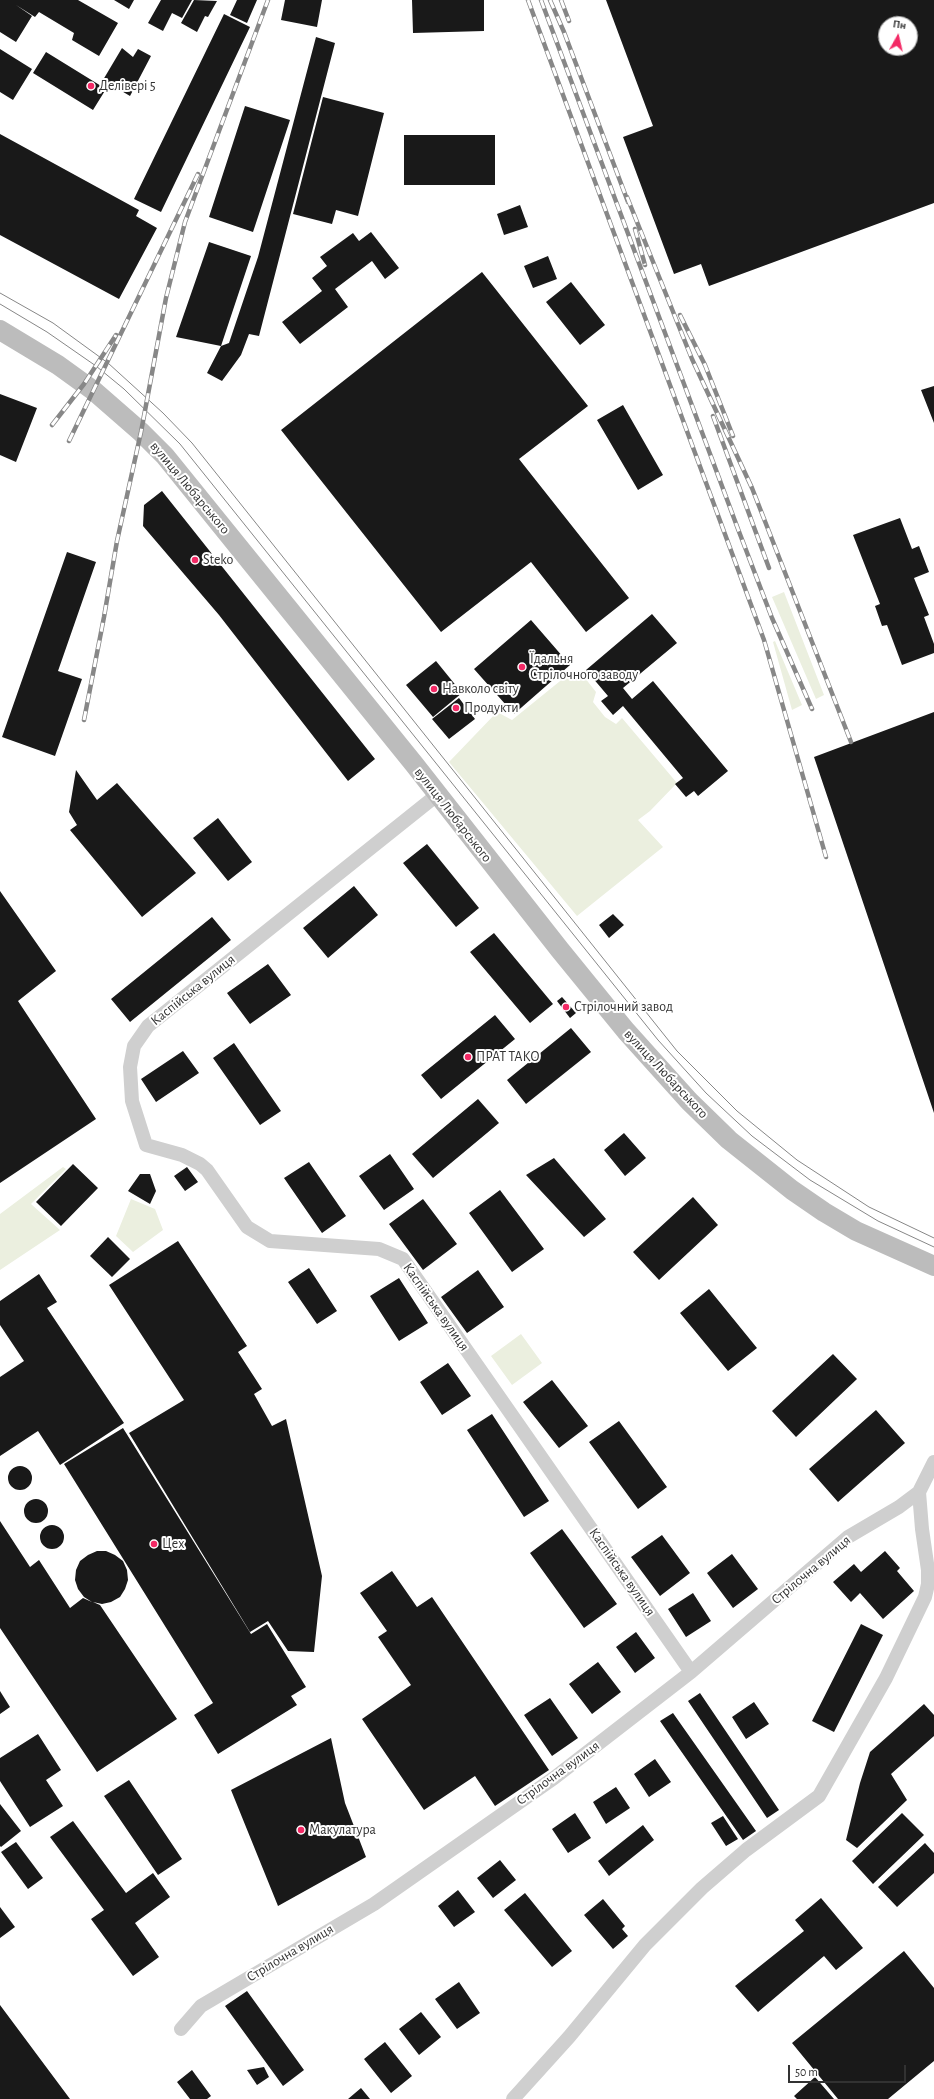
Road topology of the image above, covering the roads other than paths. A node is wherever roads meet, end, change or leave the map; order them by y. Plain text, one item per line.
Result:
1 (0, 330) edge
2 (438, 795) junction
3 (934, 1266) edge
4 (934, 1462) edge
5 (919, 1492) junction
6 (691, 1672) junction
7 (181, 2029) dead end
8 (513, 2099) edge

1 - 2 main road, вулиця Любарського
2 - 3 main road, вулиця Любарського
2 - 6 street, Каспійська вулиця
4 - 5 street, Стрілочна вулиця
5 - 6 street, Стрілочна вулиця
5 - 8 street
6 - 7 street, Стрілочна вулиця

